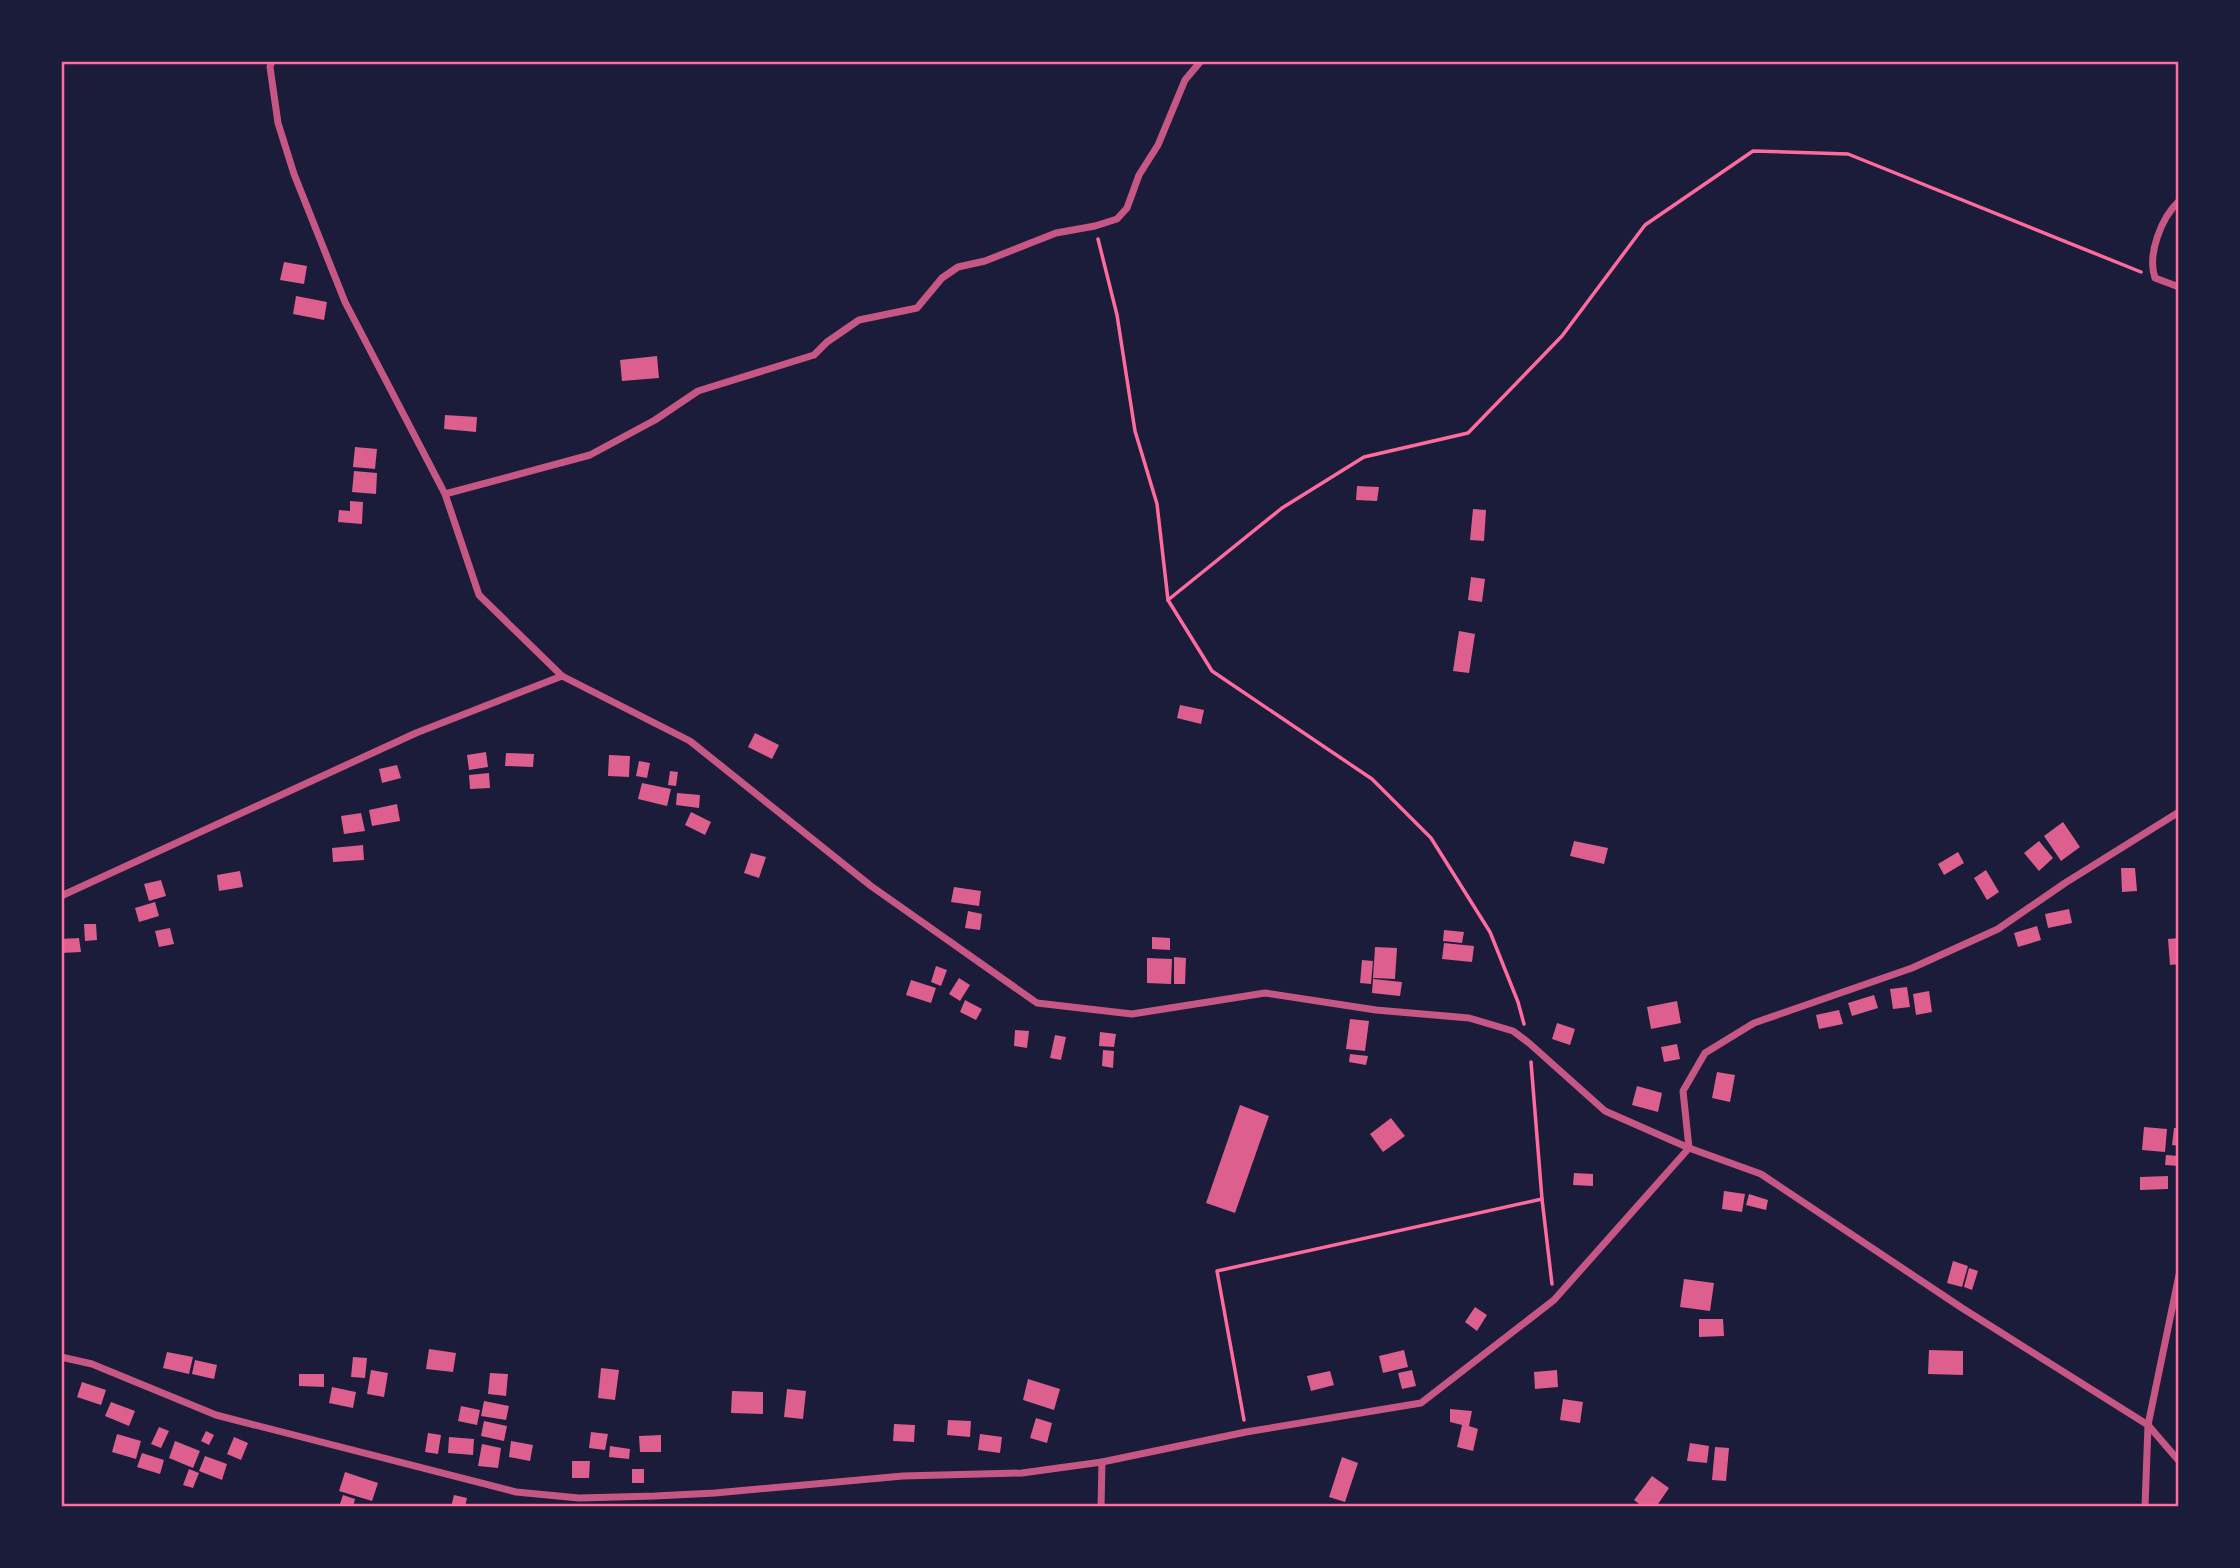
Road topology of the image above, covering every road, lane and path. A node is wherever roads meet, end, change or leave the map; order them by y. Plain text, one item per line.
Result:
1 (272, 61) edge
2 (1201, 61) edge
3 (2179, 201) edge
4 (1095, 226) junction
5 (2155, 278) junction
6 (2179, 287) edge
7 (445, 494) junction
8 (1168, 600) junction
9 (562, 676) junction
10 (2179, 813) edge
11 (61, 896) edge
12 (1529, 1043) junction
13 (1689, 1148) junction
14 (1542, 1199) junction
15 (2179, 1275) edge
16 (1554, 1300) junction
17 (61, 1357) edge
18 (2148, 1425) junction
19 (1246, 1432) junction
20 (2179, 1461) edge
21 (1102, 1462) junction
22 (1101, 1507) edge
23 (2146, 1507) edge

1 - 7 street
2 - 4 street
3 - 5 street
4 - 7 street
4 - 8 path
5 - 6 street
5 - 8 path
7 - 9 street
8 - 12 path
9 - 11 street
9 - 12 street
10 - 13 street
12 - 13 street
12 - 14 path
13 - 16 street
13 - 18 street
14 - 16 path
14 - 19 path
15 - 18 street
16 - 19 street
17 - 21 street
18 - 20 street
18 - 23 street
19 - 21 street
21 - 22 street

